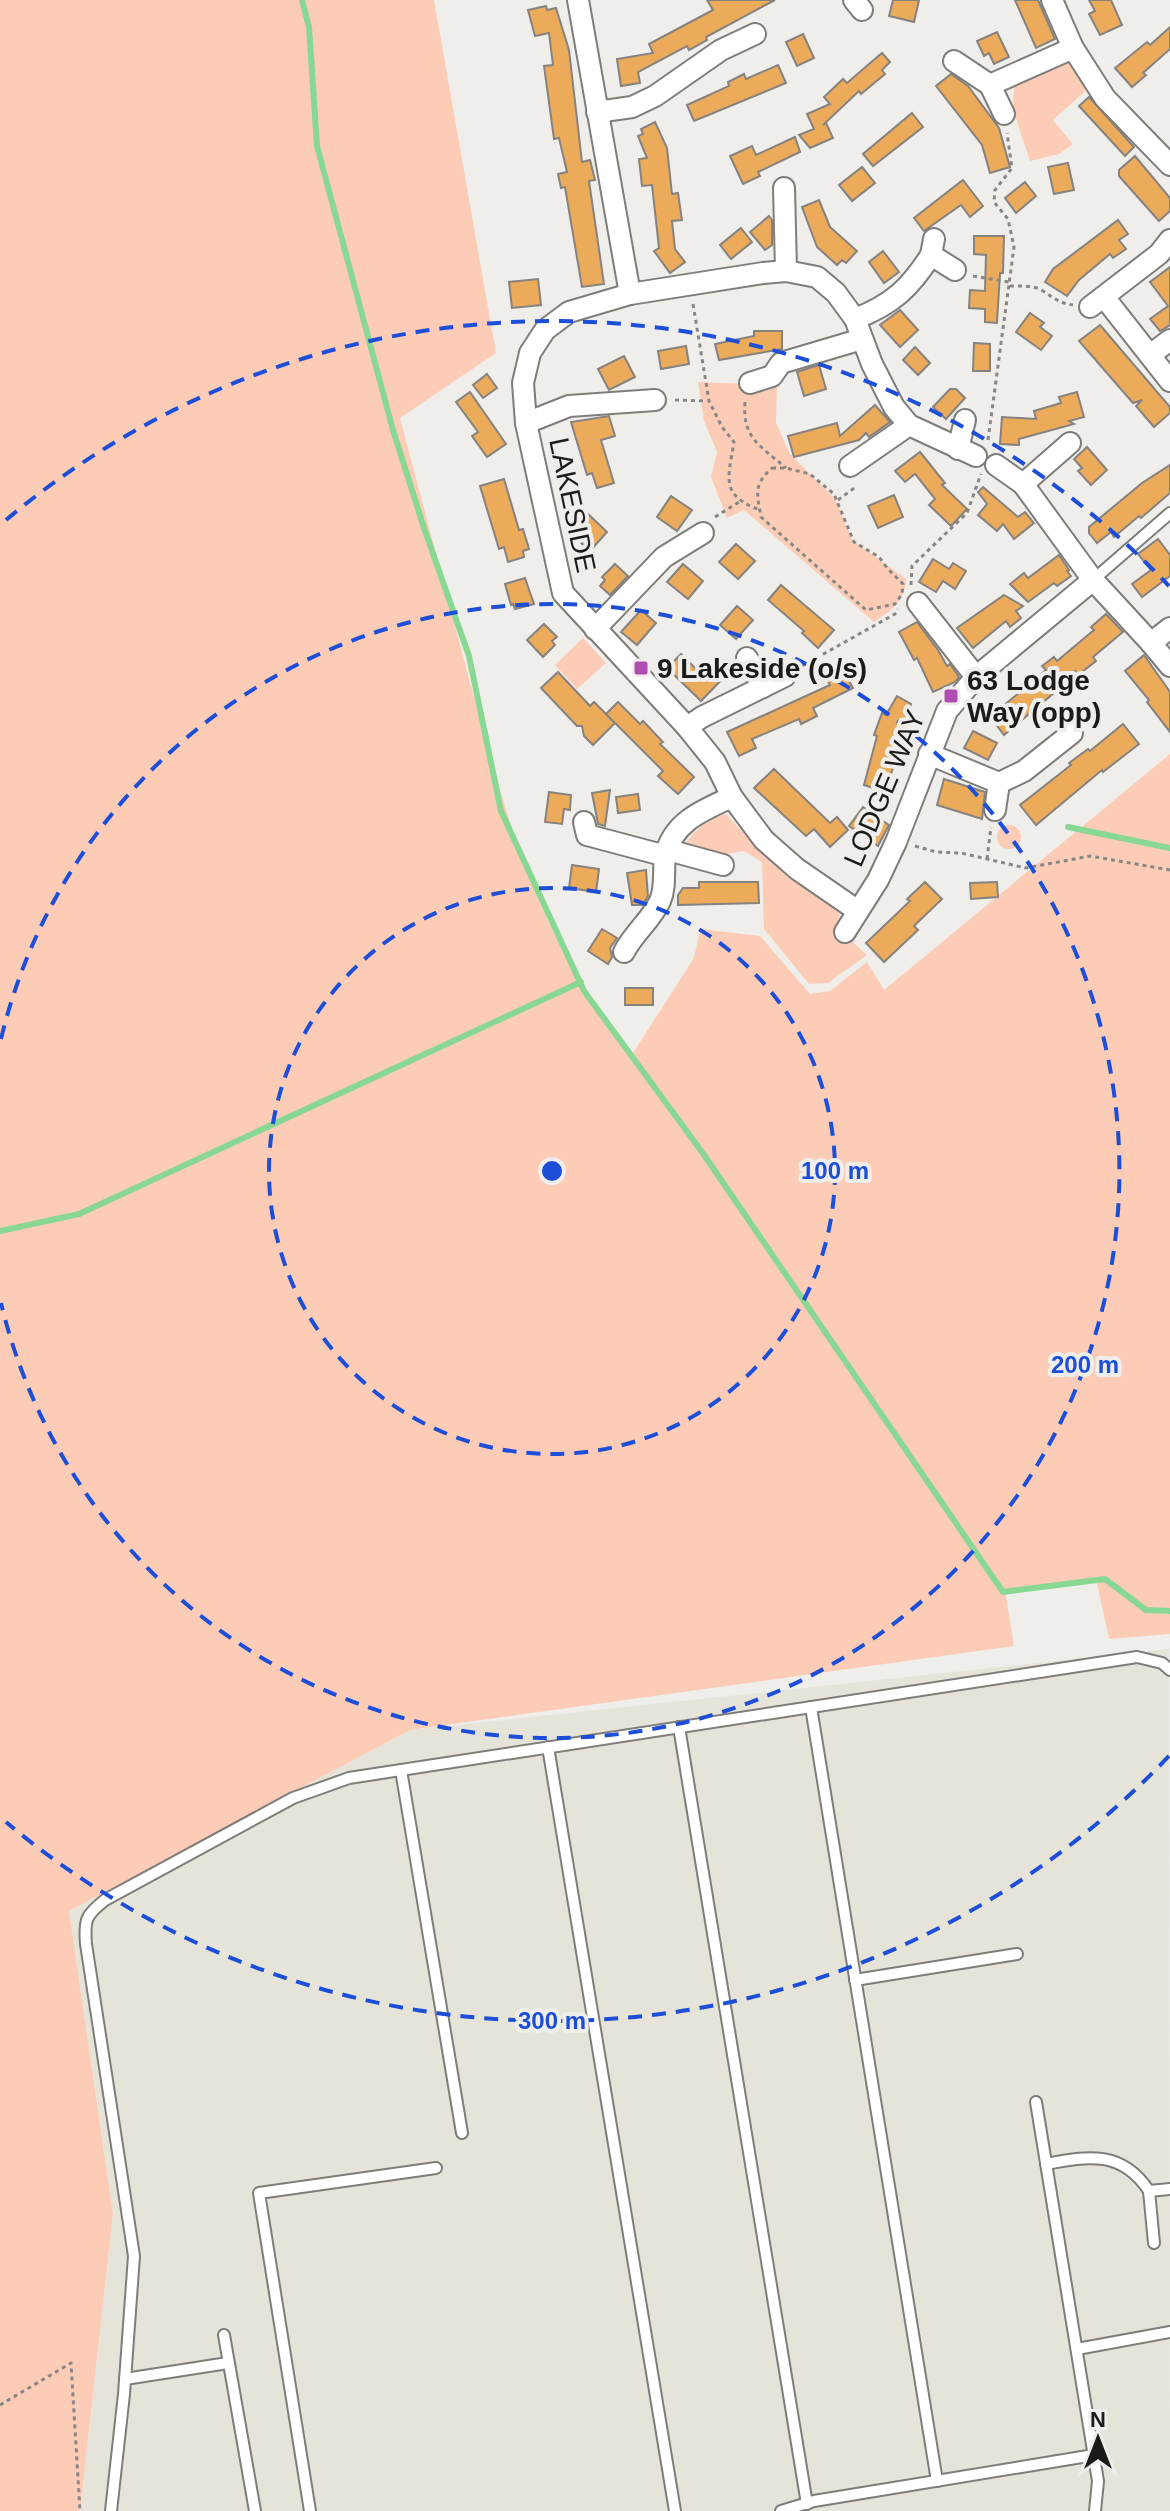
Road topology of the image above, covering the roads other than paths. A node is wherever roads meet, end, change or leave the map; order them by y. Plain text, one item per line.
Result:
1 (578, 0) edge
2 (1052, 0) edge
3 (755, 34) dead end
4 (1073, 48) junction
5 (954, 61) dead end
6 (990, 85) junction
7 (597, 112) junction
8 (1004, 114) dead end
9 (1170, 165) edge
10 (784, 188) dead end
11 (1170, 240) edge
12 (955, 270) road end
13 (786, 271) junction
14 (630, 294) junction
15 (859, 329) junction
16 (1170, 340) edge
17 (1150, 355) junction
18 (1170, 381) edge
19 (750, 383) road end
20 (655, 400) road end
21 (965, 420) dead end
22 (526, 423) junction
23 (909, 425) junction
24 (1070, 443) dead end
25 (996, 465) dead end
26 (850, 466) dead end
27 (1023, 484) junction
28 (1170, 513) edge
29 (703, 533) road end
30 (1093, 580) junction
31 (918, 603) dead end
32 (1170, 628) edge
33 (595, 629) junction
34 (1151, 643) junction
35 (747, 658) dead end
36 (1170, 666) edge
37 (785, 676) dead end
38 (976, 677) junction
39 (763, 687) junction
40 (687, 727) junction
41 (1072, 733) dead end
42 (929, 754) junction
43 (999, 783) junction
44 (732, 797) junction
45 (995, 810) road end
46 (584, 822) dead end
47 (667, 853) junction
48 (723, 865) dead end
49 (858, 911) junction
50 (845, 932) dead end
51 (624, 952) dead end
52 (1170, 1670) edge
53 (811, 1707) junction
54 (679, 1727) junction
55 (548, 1747) junction
56 (401, 1770) junction
57 (1017, 1954) dead end
58 (855, 1980) junction
59 (1036, 2102) dead end
60 (462, 2133) dead end
61 (1046, 2164) junction
62 (436, 2168) dead end
63 (1170, 2189) edge
64 (1149, 2191) junction
65 (1154, 2243) dead end
66 (1170, 2332) edge
67 (224, 2335) dead end
68 (1077, 2349) junction
69 (228, 2363) junction
70 (125, 2379) junction
71 (1094, 2455) junction
72 (937, 2481) junction
73 (807, 2504) junction
74 (111, 2511) edge
75 (255, 2511) edge
76 (310, 2511) edge
77 (675, 2511) edge
78 (781, 2511) edge
79 (1095, 2511) edge

1 - 7 street
2 - 4 street
3 - 7 street
4 - 6 street
4 - 9 street
5 - 6 street
6 - 8 street
7 - 14 street
10 - 13 street
11 - 17 street
12 - 15 street
13 - 14 street, LAKESIDE
13 - 15 street
14 - 22 street, LAKESIDE
15 - 19 street
15 - 23 street
16 - 17 street
17 - 18 street
20 - 22 street
21 - 23 street
22 - 33 street, LAKESIDE
23 - 26 street
24 - 27 street
25 - 27 street
27 - 30 street
28 - 30 lane
29 - 33 street
30 - 34 street
30 - 38 street, LODGE WAY
31 - 38 street
32 - 34 street
33 - 40 street, LAKESIDE
34 - 36 street
35 - 39 street
37 - 39 street
38 - 42 street, LODGE WAY
39 - 40 street
40 - 44 street, LAKESIDE
41 - 43 street
42 - 43 street
42 - 49 street, LODGE WAY
43 - 45 street
44 - 47 street
44 - 49 street, LAKESIDE
46 - 47 street
47 - 48 street
47 - 51 street
49 - 50 street, LODGE WAY
52 - 53 lane
53 - 54 lane
53 - 58 lane
54 - 55 lane
54 - 73 lane
55 - 56 lane
55 - 77 lane
56 - 60 lane
56 - 70 lane
57 - 58 lane
58 - 72 lane
59 - 61 lane
61 - 64 lane
61 - 68 lane
62 - 76 lane
63 - 64 lane
64 - 65 lane
66 - 68 lane
67 - 69 lane
68 - 71 lane
69 - 70 lane
69 - 75 lane
70 - 74 lane
71 - 72 lane
71 - 79 lane
72 - 73 lane
73 - 78 lane

